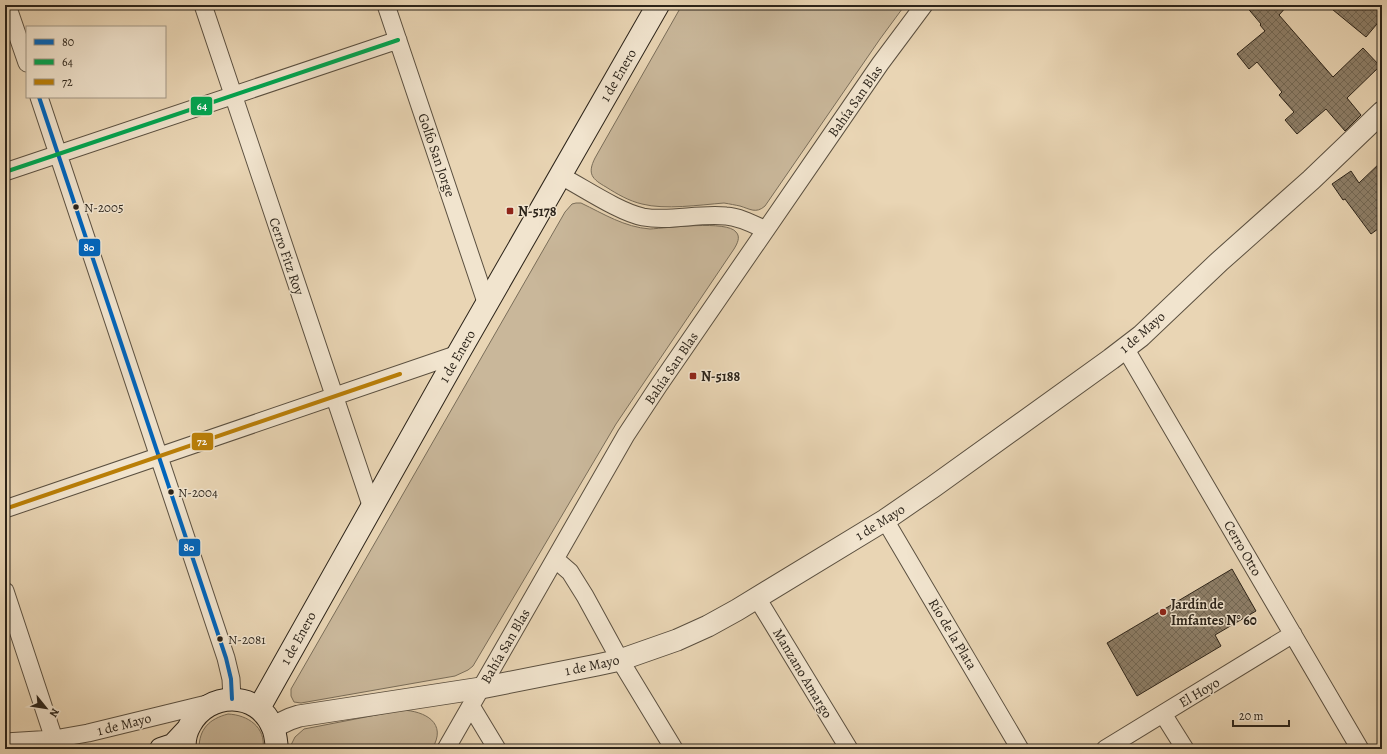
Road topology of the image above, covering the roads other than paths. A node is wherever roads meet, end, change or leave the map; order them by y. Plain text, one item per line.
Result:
1 (7, 5) edge
2 (203, 5) edge
3 (386, 5) edge
4 (658, 5) edge
5 (924, 5) edge
6 (398, 40) junction
7 (26, 60) edge
8 (233, 96) junction
9 (38, 98) edge
10 (1382, 112) edge
11 (58, 155) junction
12 (5, 172) edge
13 (561, 176) junction
14 (766, 230) junction
15 (487, 305) junction
16 (1125, 348) junction
17 (458, 354) junction
18 (334, 396) junction
19 (159, 456) junction
20 (372, 508) junction
21 (5, 509) edge
22 (885, 520) junction
23 (555, 559) junction
24 (5, 591) edge
25 (757, 598) junction
26 (1293, 634) junction
27 (620, 660) junction
28 (481, 688) junction
29 (225, 700) junction
30 (470, 706) junction
31 (259, 708) junction
32 (1163, 714) junction
33 (273, 727) junction
34 (54, 739) junction
35 (186, 740) edge
36 (5, 742) edge
37 (161, 749) edge
38 (277, 749) edge
39 (446, 749) edge
40 (497, 749) edge
41 (674, 749) edge
42 (849, 749) edge
43 (1020, 749) edge
44 (1105, 749) edge
45 (1185, 749) edge
46 (1360, 749) edge

1 - 7 street
2 - 8 street, Cerro Fitz Roy
3 - 6 street, Golfo San Jorge
4 - 13 main road, 1 de Enero
5 - 14 street, Bahía San Blas
6 - 8 street
6 - 15 street, Golfo San Jorge
8 - 11 street
8 - 18 street, Cerro Fitz Roy
9 - 11 street
10 - 16 street, 1 de Mayo
11 - 12 street
11 - 19 street
13 - 14 street
13 - 15 main road, 1 de Enero
14 - 23 street, Bahía San Blas
15 - 17 main road, 1 de Enero
16 - 22 street, 1 de Mayo
16 - 26 street, Cerro Otto
17 - 18 street
17 - 20 main road, 1 de Enero
18 - 19 street
18 - 20 street, Cerro Fitz Roy
19 - 21 street
19 - 29 street
20 - 31 main road, 1 de Enero
22 - 25 street, 1 de Mayo
22 - 43 street, Río de la Plata
23 - 27 street
23 - 28 street, Bahía San Blas
24 - 34 street
25 - 27 street, 1 de Mayo
25 - 42 street, Manzano Amargo
26 - 32 street, El Hoyo
26 - 46 street, Cerro Otto
27 - 28 street, 1 de Mayo
27 - 41 street
28 - 30 street, Bahía San Blas
28 - 33 street, 1 de Mayo
29 - 31 main road
29 - 34 street, 1 de Mayo
29 - 35 main road
30 - 39 street, Bahía San Blas
30 - 40 street
31 - 33 main road
32 - 44 street, El Hoyo
32 - 45 street
33 - 38 main road
34 - 36 street, 1 de Mayo
35 - 37 main road

